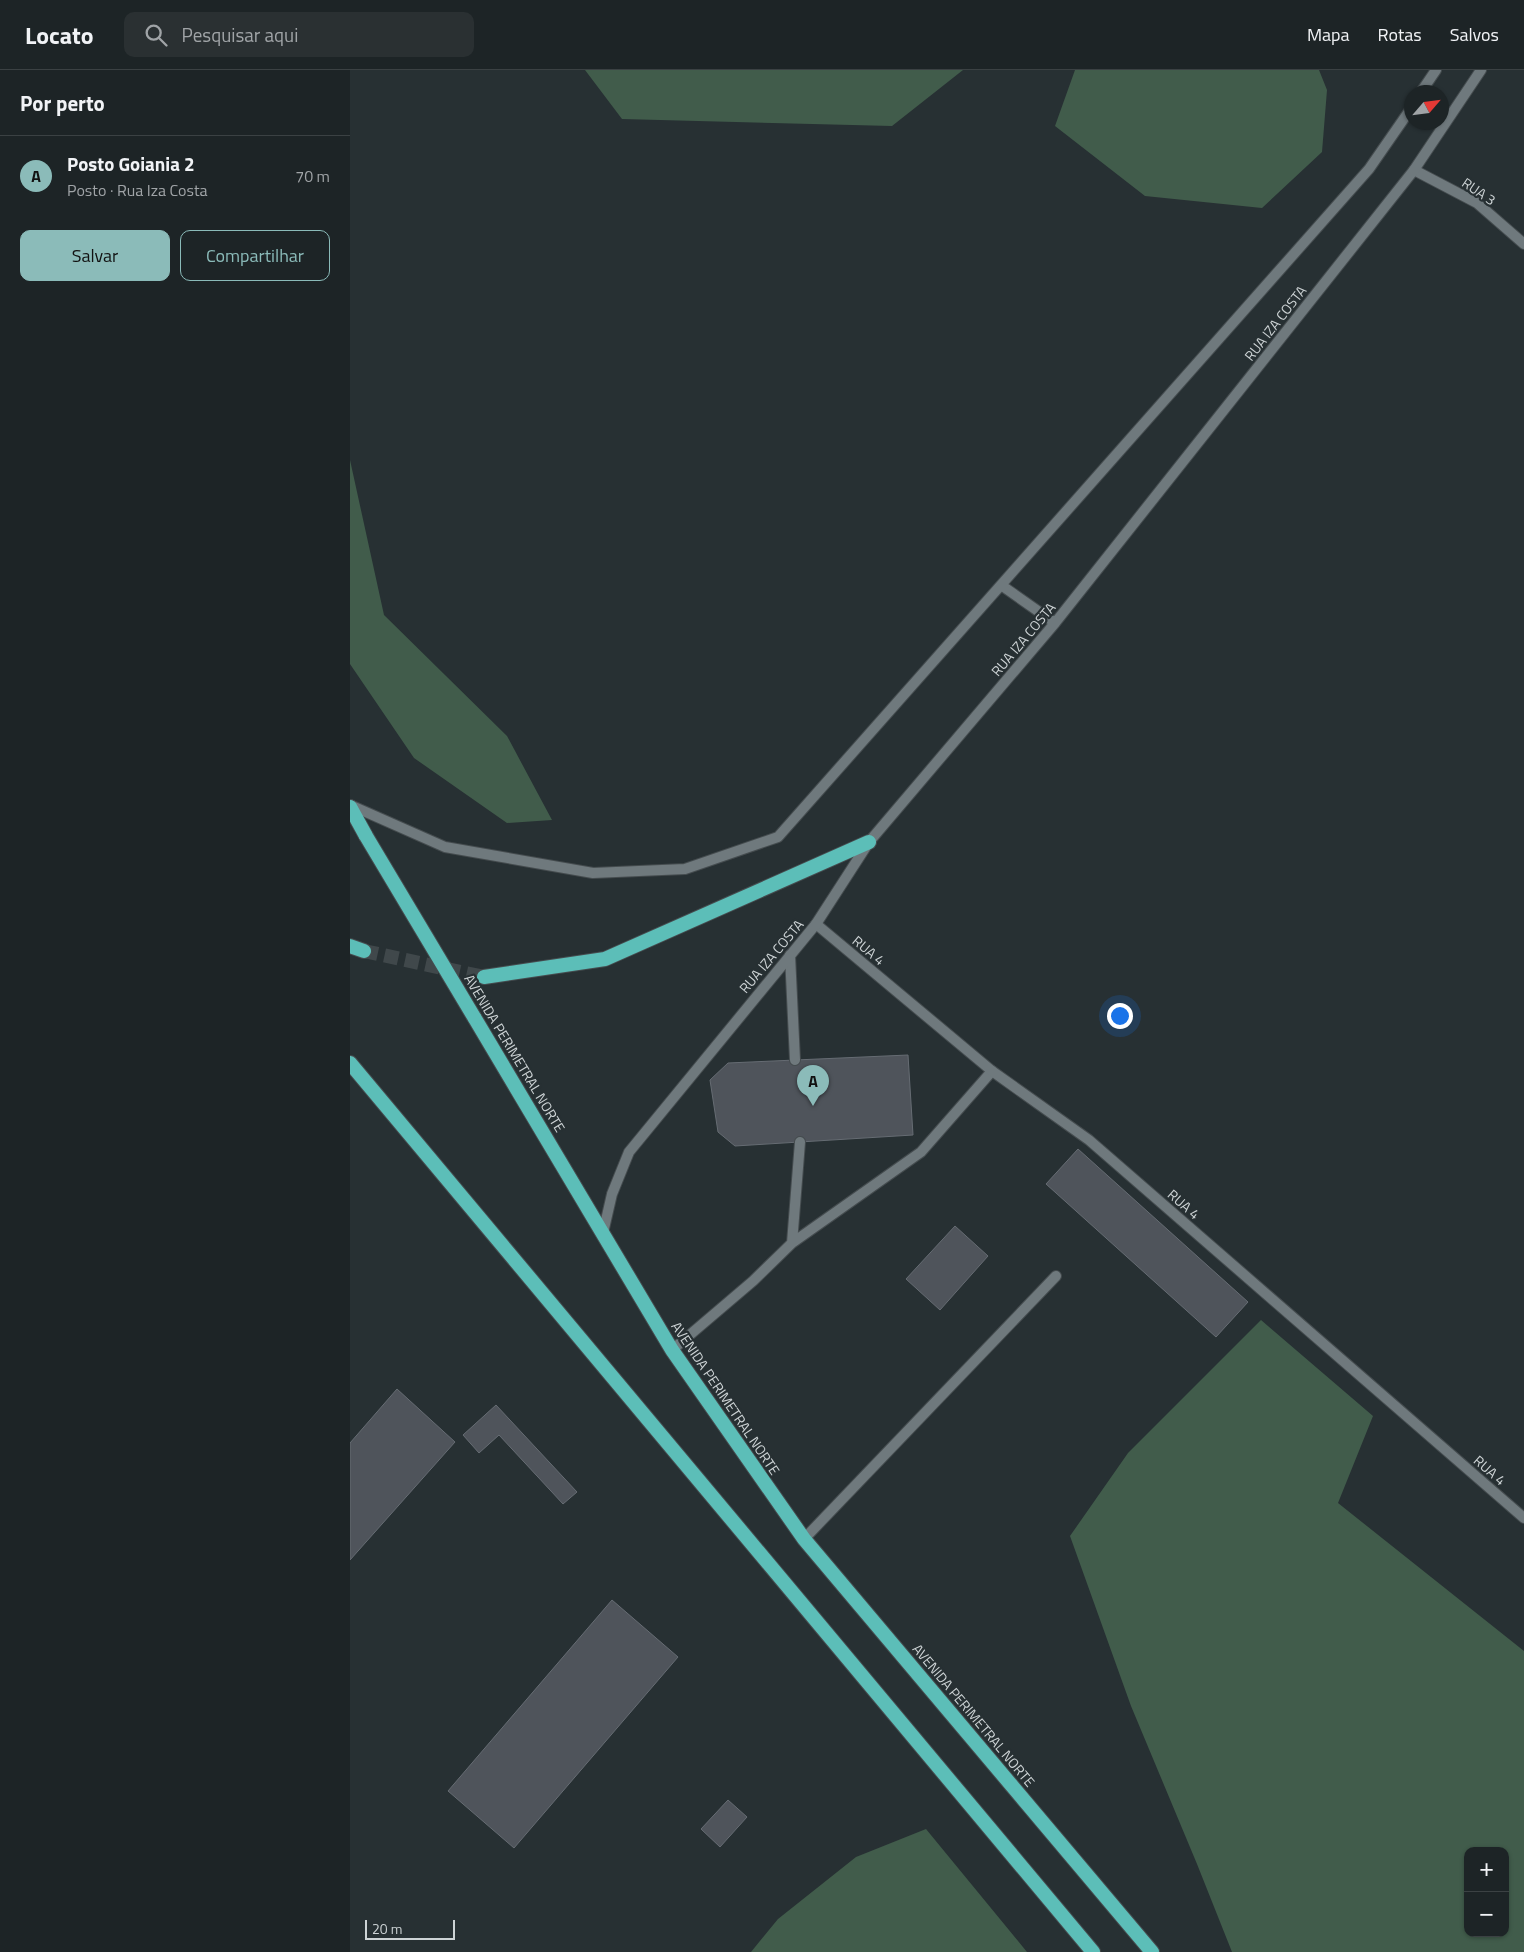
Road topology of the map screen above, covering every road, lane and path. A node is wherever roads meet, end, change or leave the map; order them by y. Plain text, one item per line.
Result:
1 (1436, 70) edge
2 (1481, 70) edge
3 (1426, 85) edge
4 (1404, 119) edge
5 (1414, 170) junction
6 (1524, 244) edge
7 (1001, 585) junction
8 (1055, 623) junction
9 (350, 806) edge
10 (869, 842) junction
11 (816, 924) junction
12 (350, 946) edge
13 (364, 951) tunnel mouth
14 (790, 955) junction
15 (484, 977) tunnel mouth
16 (795, 1060) dead end
17 (350, 1063) edge
18 (992, 1071) junction
19 (800, 1142) dead end
20 (603, 1233) junction
21 (792, 1243) junction
22 (1056, 1276) dead end
23 (672, 1350) junction
24 (1524, 1518) edge
25 (804, 1539) junction
26 (1093, 1952) edge
27 (1152, 1952) edge

1 - 3 street
2 - 5 street, RUA IZA COSTA
4 - 7 street, RUA IZA COSTA
5 - 6 street, RUA 3
5 - 8 street, RUA IZA COSTA
7 - 8 street
7 - 9 street, RUA IZA COSTA
8 - 10 street, RUA IZA COSTA
9 - 20 highway, AVENIDA PERIMETRAL NORTE, bridge
10 - 11 street, RUA IZA COSTA
10 - 15 highway
11 - 14 street, RUA IZA COSTA
11 - 18 street, RUA 4
12 - 13 highway
14 - 16 street
14 - 20 street, RUA IZA COSTA
17 - 26 highway
18 - 21 street
18 - 24 street, RUA 4
19 - 21 street
20 - 23 highway, AVENIDA PERIMETRAL NORTE
21 - 23 street
22 - 25 street
23 - 25 highway, AVENIDA PERIMETRAL NORTE
25 - 27 highway, AVENIDA PERIMETRAL NORTE

